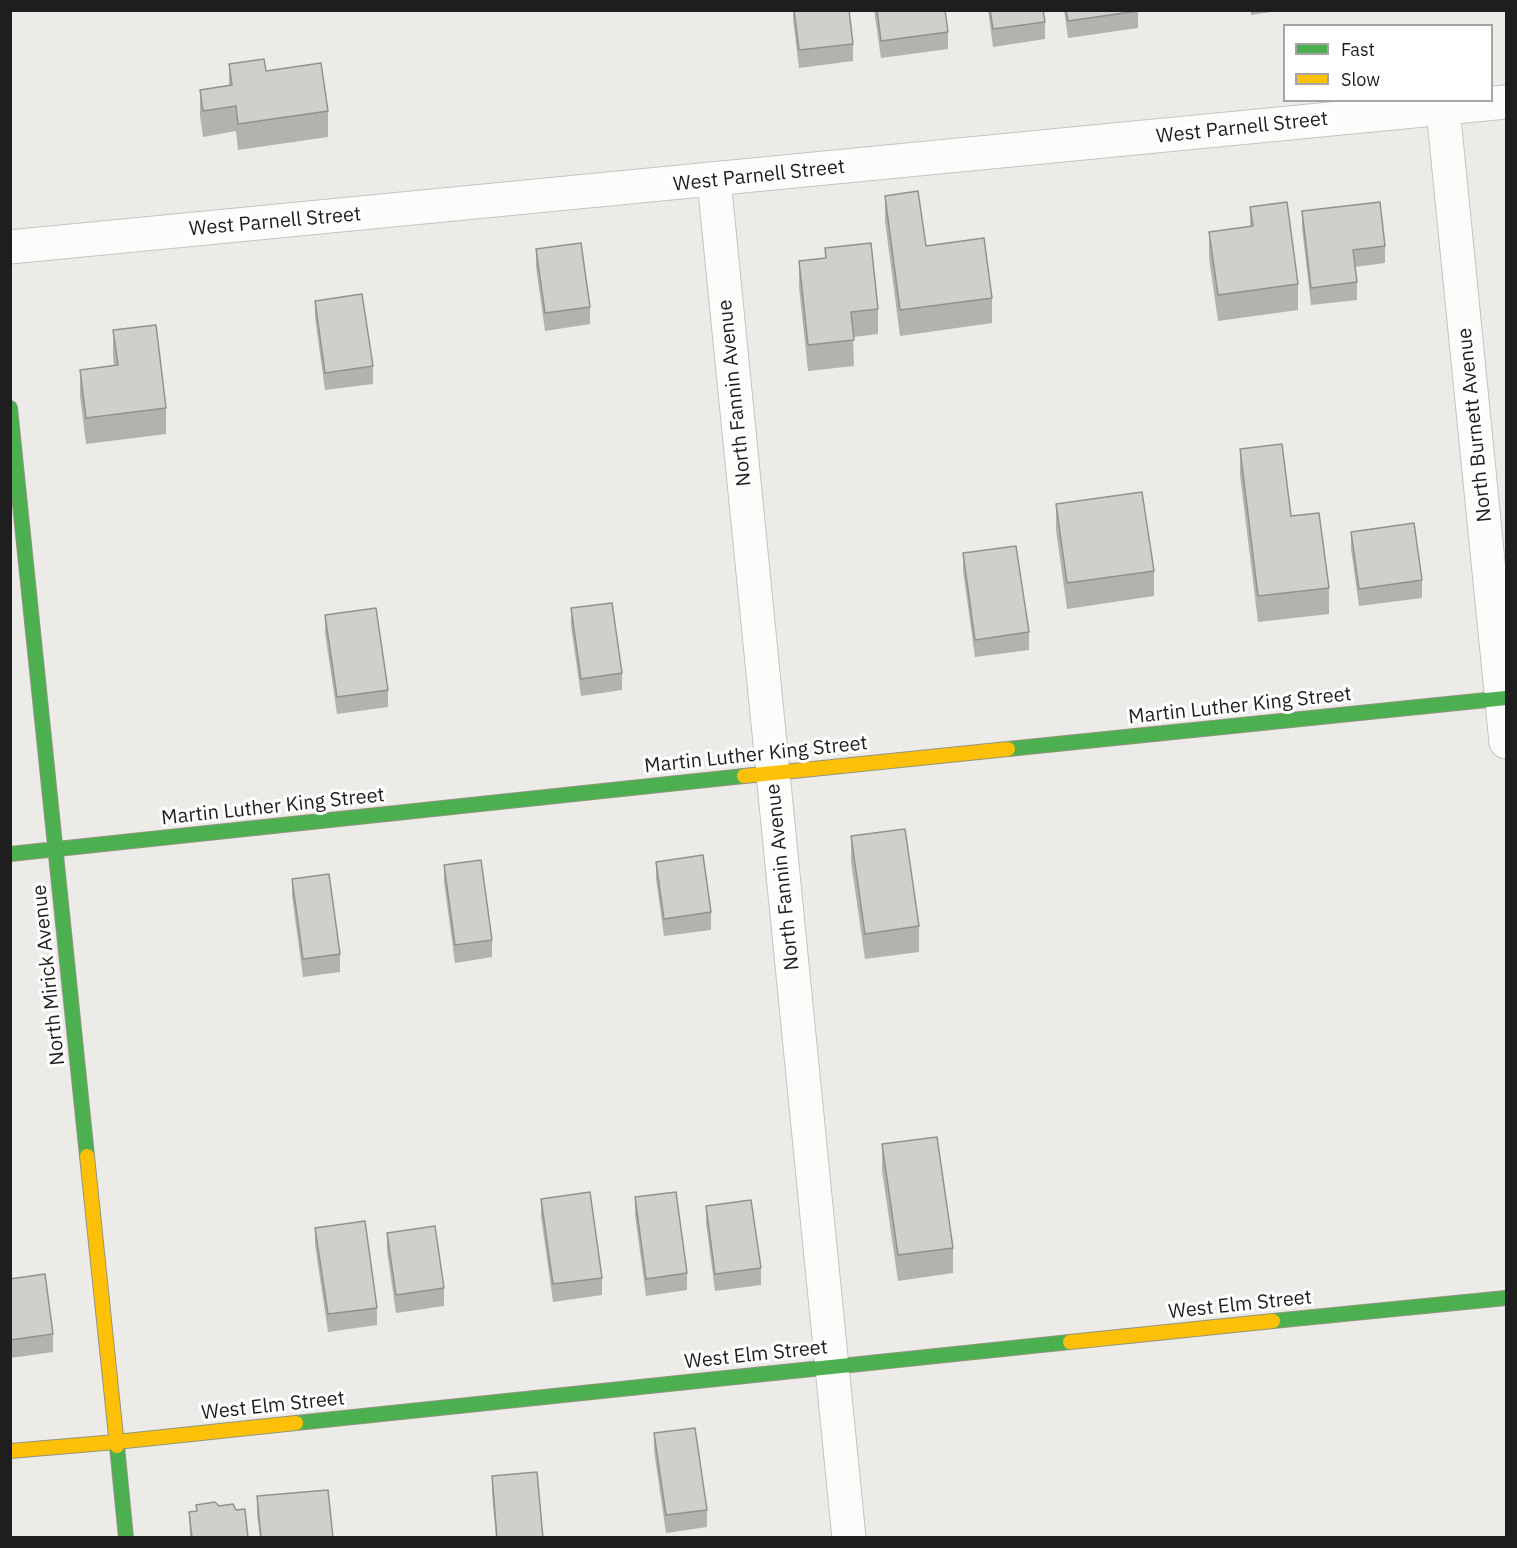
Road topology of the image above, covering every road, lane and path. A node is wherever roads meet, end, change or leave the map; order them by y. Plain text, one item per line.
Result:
1 (1506, 102) edge
2 (1443, 109) junction
3 (714, 180) junction
4 (10, 247) edge
5 (10, 408) edge
6 (1504, 698) edge
7 (1506, 742) edge
8 (773, 773) junction
9 (56, 849) junction
10 (10, 854) edge
11 (1506, 1298) edge
12 (832, 1366) junction
13 (116, 1442) junction
14 (10, 1451) edge
15 (126, 1538) edge
16 (849, 1538) edge

1 - 2 street, West Parnell Street
2 - 3 street, West Parnell Street
2 - 6 street, North Burnett Avenue
3 - 4 street, West Parnell Street
3 - 8 street, North Fannin Avenue
5 - 9 street, North Mirick Avenue
6 - 7 street, North Burnett Avenue
6 - 8 street, Martin Luther King Street
8 - 9 street, Martin Luther King Street
8 - 12 street, North Fannin Avenue
9 - 10 street, Martin Luther King Street
9 - 13 street, North Mirick Avenue
11 - 12 street, West Elm Street
12 - 13 street, West Elm Street
12 - 16 street, North Fannin Avenue
13 - 14 street, West Elm Street
13 - 15 street, North Mirick Avenue

